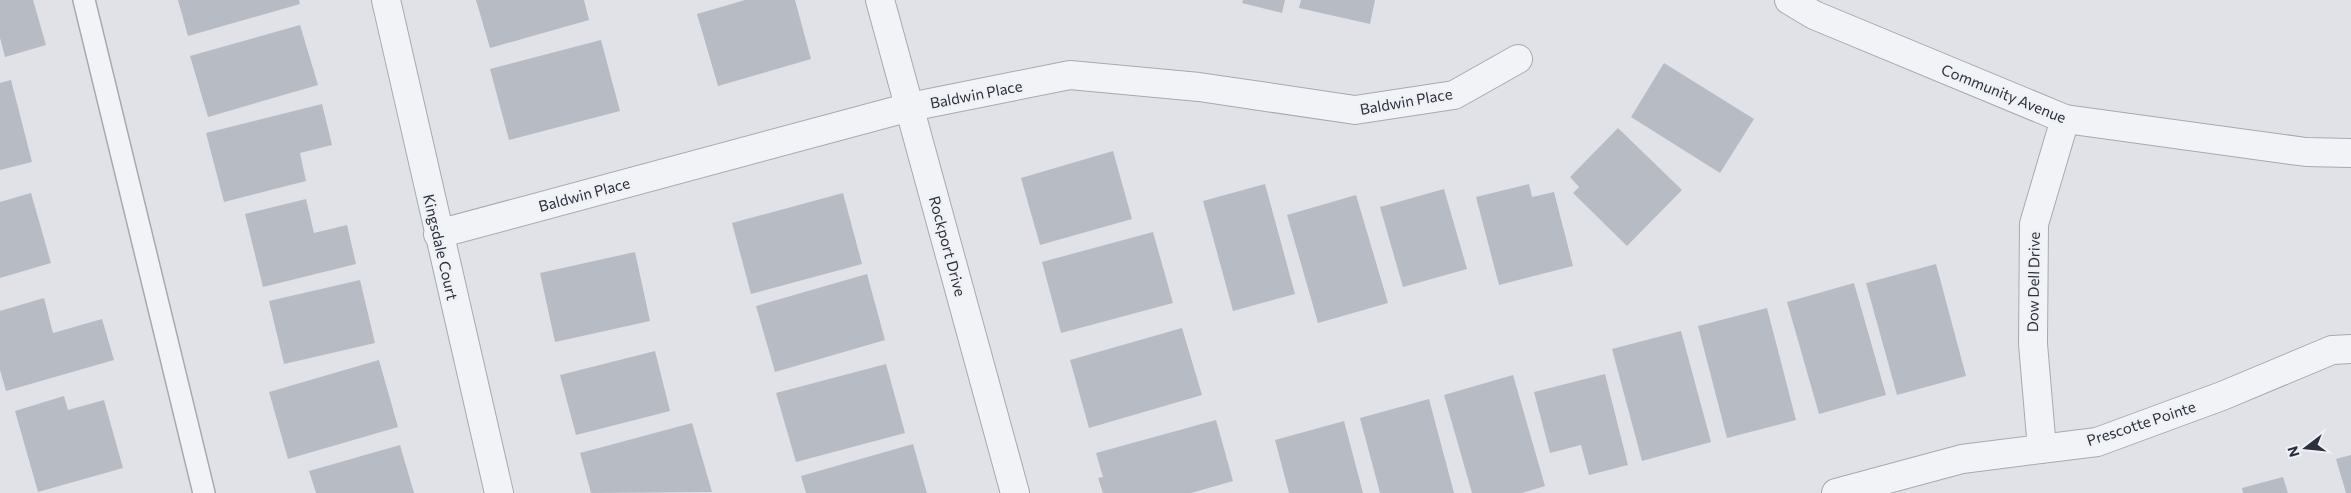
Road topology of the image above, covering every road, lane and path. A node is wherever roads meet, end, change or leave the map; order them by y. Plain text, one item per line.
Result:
1 (84, 0) edge
2 (386, 0) edge
3 (880, 0) edge
4 (1789, 0) edge
5 (1518, 59) dead end
6 (910, 107) junction
7 (2065, 119) junction
8 (2351, 153) edge
9 (438, 234) junction
10 (2351, 349) edge
11 (2042, 448) junction
12 (204, 493) edge
13 (499, 493) edge
14 (1016, 493) edge
15 (1836, 493) edge

1 - 12 lane
2 - 9 street, Kingsdale Court
3 - 6 street, Rockport Drive
4 - 7 street, Community Avenue
5 - 6 street, Baldwin Place
6 - 9 street, Baldwin Place
6 - 14 street, Rockport Drive
7 - 8 street, Community Avenue
7 - 11 street, Dow Dell Drive
9 - 13 street, Kingsdale Court
10 - 11 street, Prescotte Pointe
11 - 15 street, Prescotte Pointe

